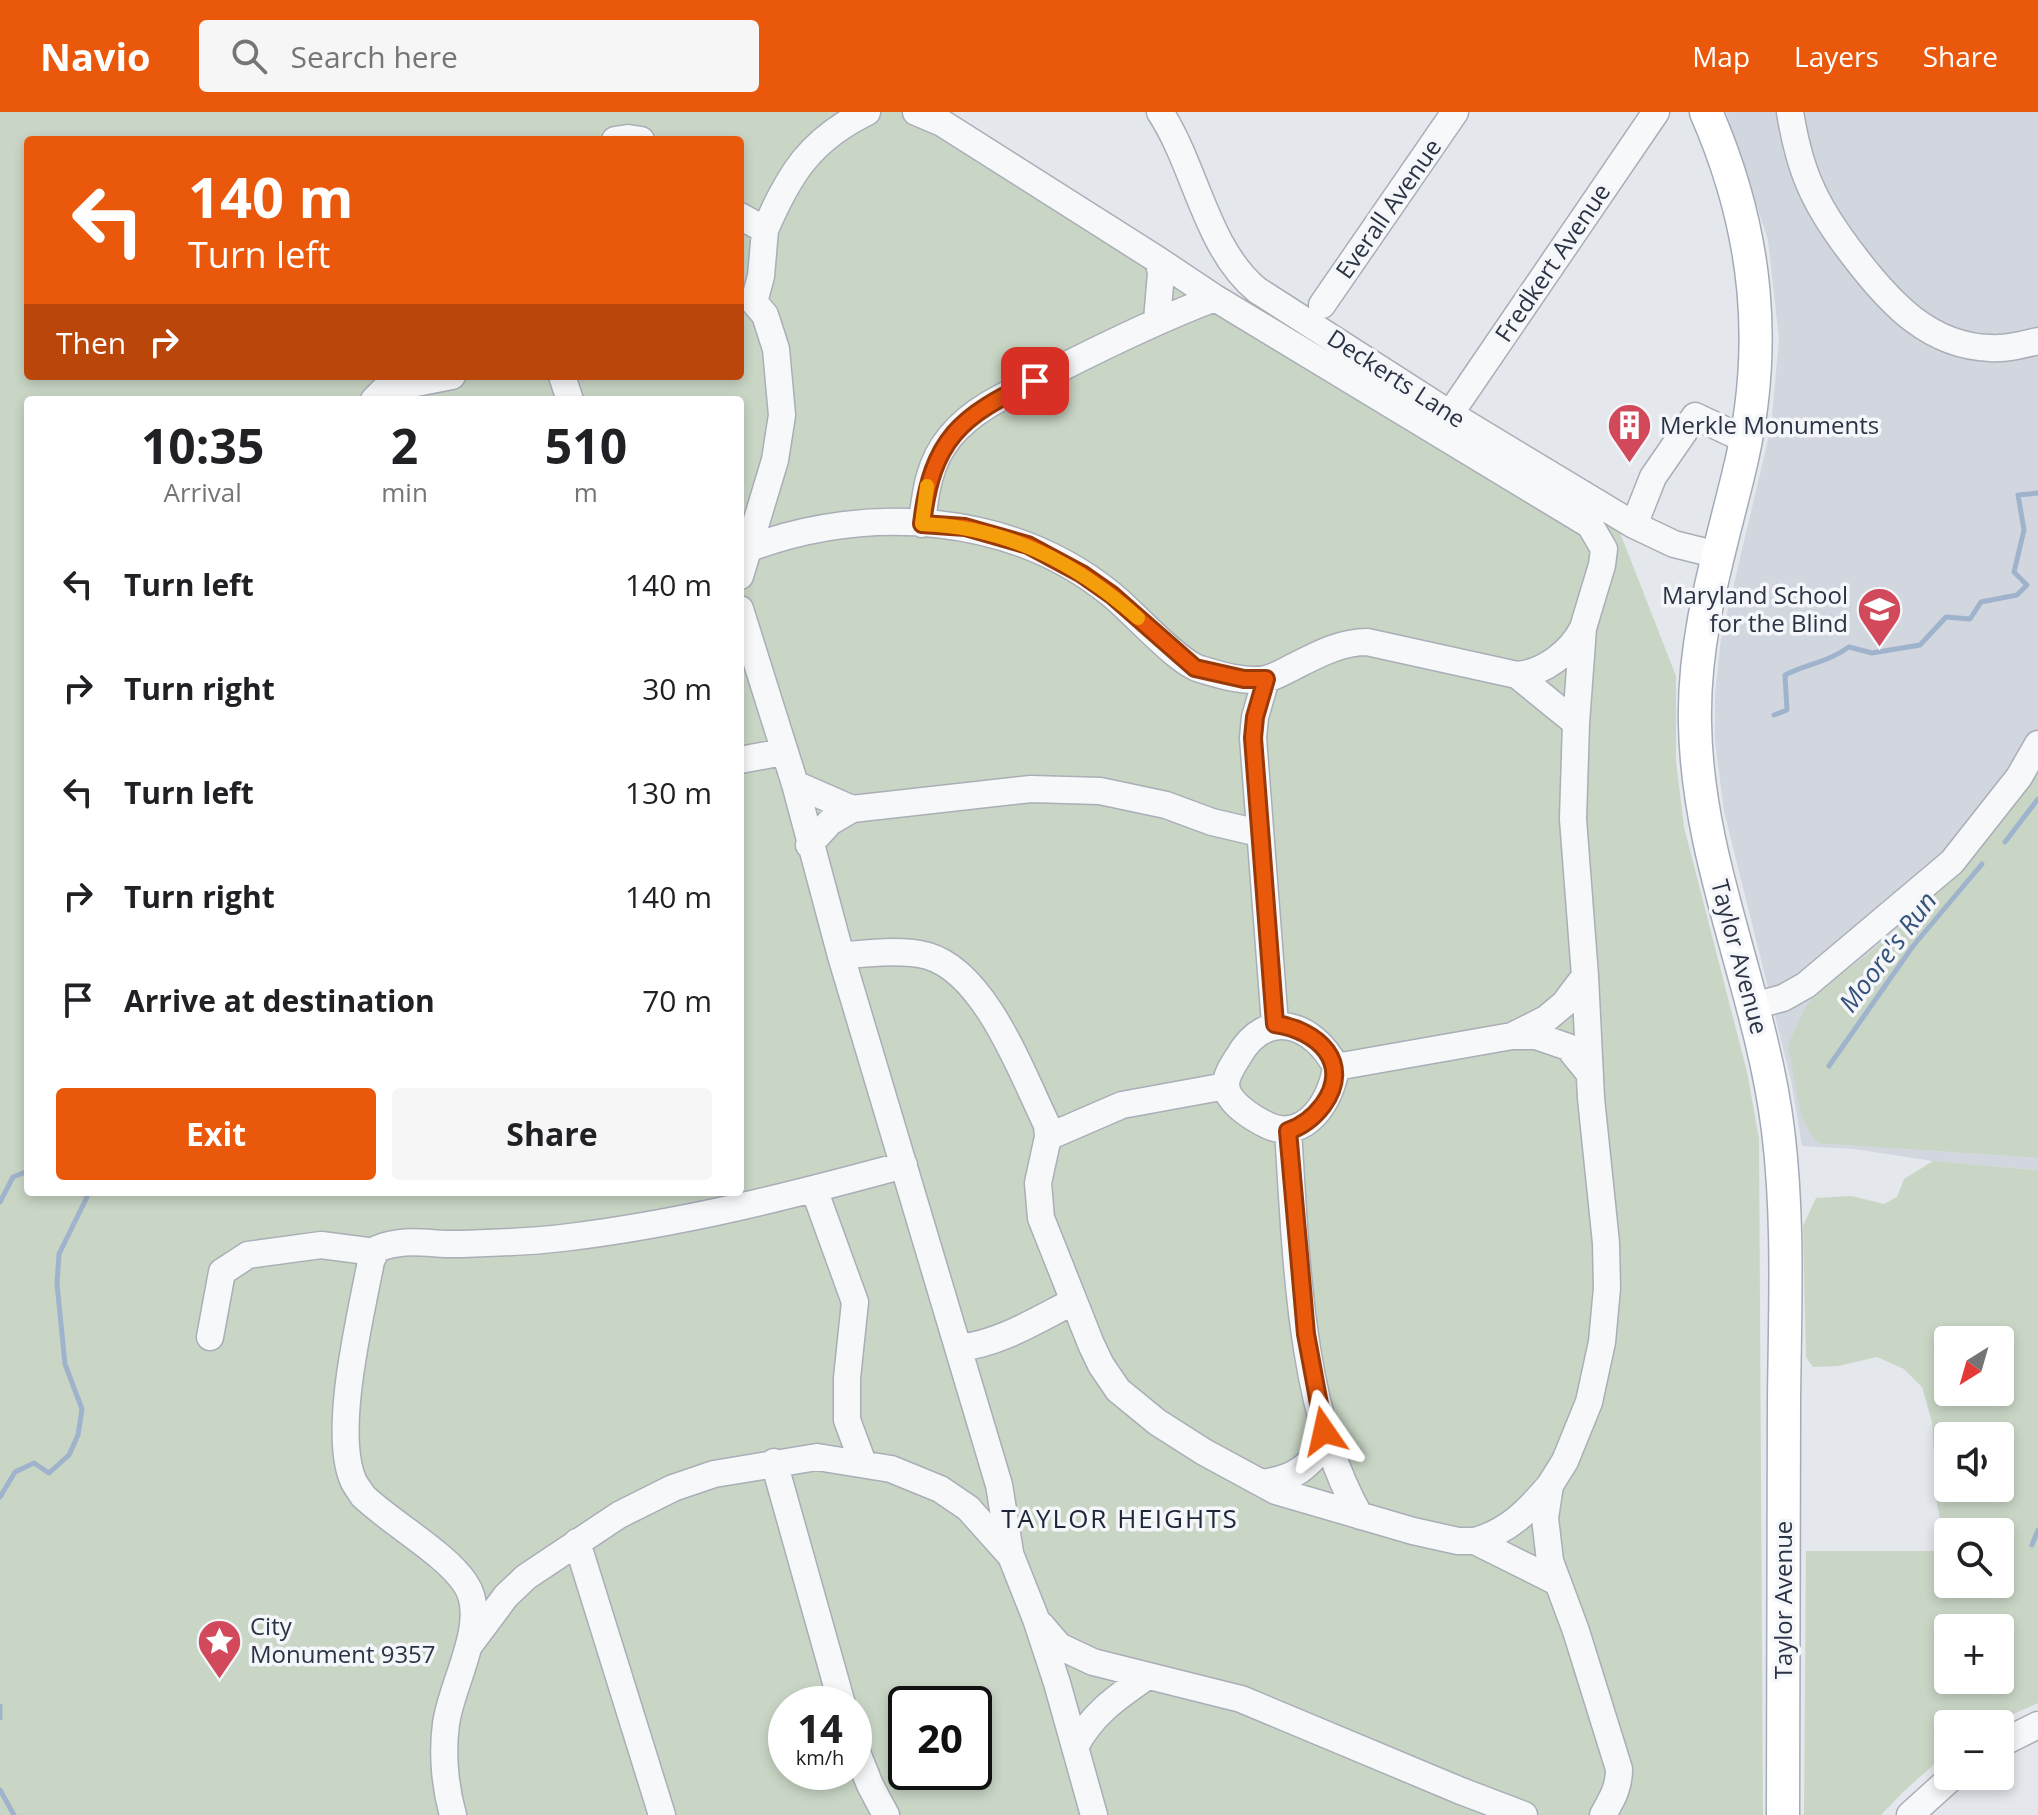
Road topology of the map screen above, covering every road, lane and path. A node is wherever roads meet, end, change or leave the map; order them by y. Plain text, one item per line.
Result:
1 (867, 112) edge
2 (916, 112) edge
3 (1160, 112) edge
4 (1455, 112) edge
5 (1656, 112) edge
6 (1706, 112) edge
7 (1790, 112) edge
8 (744, 218) edge
9 (765, 230) junction
10 (1158, 260) junction
11 (1215, 298) junction
12 (747, 304) edge
13 (1322, 305) dead end
14 (1157, 320) junction
15 (2038, 341) edge
16 (431, 380) edge
17 (378, 396) edge
18 (1450, 414) junction
19 (1746, 440) junction
20 (922, 524) junction
21 (1634, 525) junction
22 (750, 548) junction
23 (1718, 555) junction
24 (744, 565) edge
25 (744, 622) edge
26 (1583, 628) junction
27 (1517, 675) junction
28 (1266, 679) junction
29 (1576, 723) junction
30 (2038, 744) edge
31 (783, 752) junction
32 (744, 759) edge
33 (795, 784) junction
34 (852, 809) junction
35 (1259, 833) junction
36 (809, 845) junction
37 (841, 956) junction
38 (1585, 976) junction
39 (1753, 1006) junction
40 (1275, 1024) junction
41 (1512, 1036) junction
42 (1336, 1067) junction
43 (1590, 1074) junction
44 (1226, 1086) junction
45 (1288, 1131) junction
46 (1048, 1137) junction
47 (904, 1165) junction
48 (814, 1189) junction
49 (375, 1252) junction
50 (1074, 1301) junction
51 (210, 1337) dead end
52 (959, 1348) junction
53 (1327, 1443) junction
54 (774, 1462) junction
55 (863, 1463) junction
56 (1261, 1483) junction
57 (1550, 1485) junction
58 (1360, 1516) junction
59 (1475, 1541) junction
60 (577, 1542) junction
61 (1011, 1556) junction
62 (1557, 1582) junction
63 (1036, 1619) junction
64 (468, 1648) junction
65 (1146, 1677) junction
66 (837, 1686) edge
67 (2038, 1725) edge
68 (2014, 1737) edge
69 (1075, 1747) junction
70 (872, 1789) edge
71 (1938, 1790) edge
72 (453, 1815) edge
73 (662, 1815) edge
74 (886, 1815) edge
75 (1094, 1815) edge
76 (1524, 1815) edge
77 (1603, 1815) edge
78 (1783, 1815) edge
79 (1910, 1815) edge

1 - 9 street
2 - 10 street
3 - 18 street, Deckerts Lane
4 - 13 street, Everall Avenue
5 - 18 street, Fredkert Avenue
6 - 19 main road, Taylor Avenue
7 - 15 street
8 - 9 street
9 - 12 street
10 - 11 street
10 - 14 street
11 - 14 street
11 - 26 street
12 - 22 street
14 - 20 street
16 - 17 street
18 - 21 street, Deckerts Lane
19 - 21 street
19 - 23 main road, Taylor Avenue
20 - 22 street
20 - 28 street
21 - 23 street, Deckerts Lane
22 - 24 street
23 - 39 main road, Taylor Avenue
25 - 31 street
26 - 27 street
26 - 29 street
27 - 28 street
27 - 29 street
28 - 35 street
29 - 38 street
30 - 39 street
31 - 32 street
31 - 33 street
33 - 34 street
33 - 36 street
34 - 35 street
34 - 36 street
35 - 40 street
36 - 37 street
37 - 46 street
37 - 47 street
38 - 41 street
38 - 43 street
39 - 78 main road, Taylor Avenue
40 - 42 street
40 - 44 street
41 - 42 street
41 - 43 street
42 - 45 street
43 - 57 street
44 - 45 street
44 - 46 street
45 - 53 street
46 - 50 street
47 - 48 street
47 - 52 street
48 - 49 street
48 - 55 street
49 - 51 street
49 - 64 street
50 - 52 street
50 - 56 street
52 - 61 street
53 - 56 street
53 - 58 street
54 - 55 street
54 - 60 street
54 - 66 street
55 - 61 street
56 - 58 street
57 - 59 street
57 - 62 street
58 - 59 street
59 - 62 street
60 - 64 street
60 - 73 street
61 - 63 street
62 - 77 street
63 - 65 street
63 - 69 street
64 - 72 street
65 - 69 street
65 - 76 street
67 - 68 street
69 - 75 street
70 - 74 street
71 - 79 street

